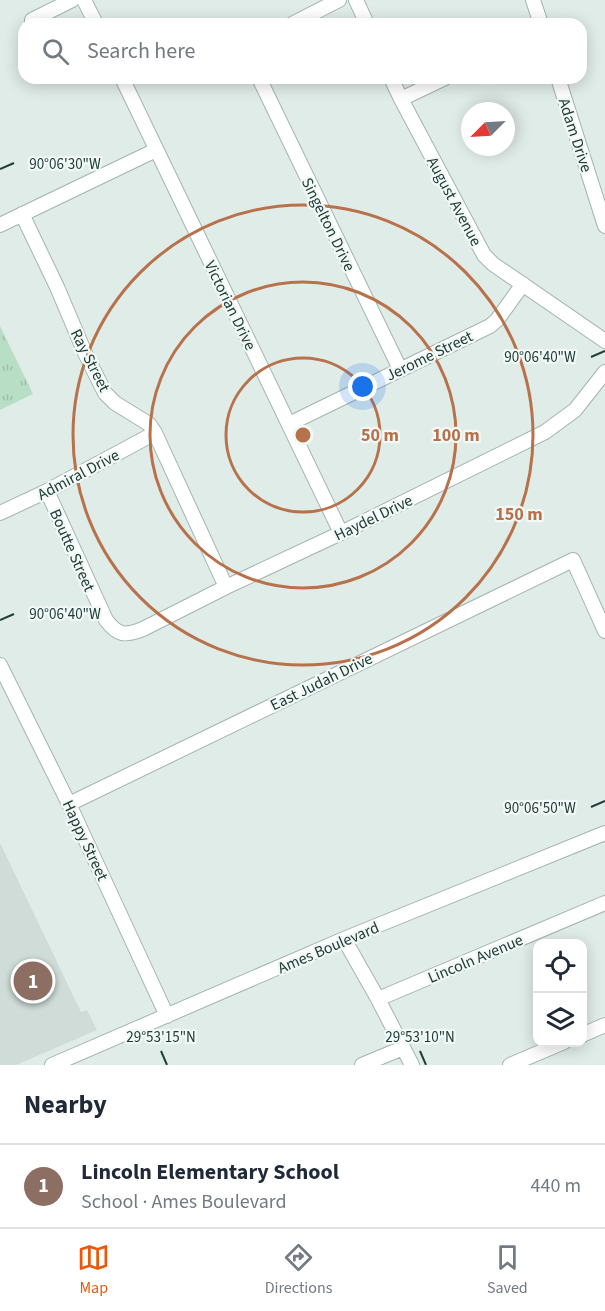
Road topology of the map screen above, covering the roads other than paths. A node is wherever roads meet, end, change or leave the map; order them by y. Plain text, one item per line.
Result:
1 (72, 0) edge
2 (84, 0) edge
3 (339, 0) edge
4 (356, 0) edge
5 (533, 0) edge
6 (36, 18) edge
7 (93, 18) edge
8 (304, 18) edge
9 (364, 18) edge
10 (539, 18) edge
11 (125, 84) edge
12 (262, 84) edge
13 (394, 84) edge
14 (432, 84) edge
15 (560, 84) edge
16 (401, 99) junction
17 (156, 150) junction
18 (22, 214) junction
19 (604, 221) edge
20 (0, 225) edge
21 (523, 284) junction
22 (605, 341) edge
23 (400, 369) junction
24 (605, 372) edge
25 (289, 424) junction
26 (155, 433) junction
27 (47, 491) junction
28 (0, 513) edge
29 (341, 533) junction
30 (226, 587) junction
31 (605, 631) edge
32 (123, 634) joint
33 (0, 665) edge
34 (69, 804) junction
35 (605, 833) edge
36 (605, 903) edge
37 (344, 939) junction
38 (378, 999) junction
39 (167, 1016) junction
40 (605, 1025) edge
41 (587, 1033) edge
42 (552, 1047) edge
43 (403, 1048) junction
44 (52, 1065) edge
45 (362, 1065) edge
46 (411, 1065) edge
47 (510, 1065) edge

1 - 6 street
2 - 7 street
3 - 8 street
4 - 9 street
5 - 10 street
11 - 17 street, Victorian Drive
12 - 23 street, Singelton Drive
13 - 16 street, August Avenue
14 - 16 street
15 - 19 street, Adam Drive
16 - 21 street, August Avenue
17 - 18 street
17 - 25 street, Victorian Drive
18 - 20 street
18 - 26 street, Ray Street
21 - 22 street, August Avenue
21 - 23 street, Jerome Street
23 - 25 street, Jerome Street
24 - 29 street, Haydel Drive
25 - 29 street, Victorian Drive
26 - 27 street, Admiral Drive
26 - 30 street, Ray Street
27 - 28 street, Admiral Drive
27 - 32 street, Boutte Street
29 - 30 street, Haydel Drive
30 - 32 street, Haydel Drive
31 - 34 street, East Judah Drive
33 - 34 street, Happy Street
34 - 39 street, Happy Street
35 - 37 street, Ames Boulevard
36 - 38 street, Lincoln Avenue
37 - 38 street
37 - 39 street, Ames Boulevard
38 - 43 street
39 - 44 street, Ames Boulevard
40 - 41 street
42 - 47 street
43 - 45 street
43 - 46 street

